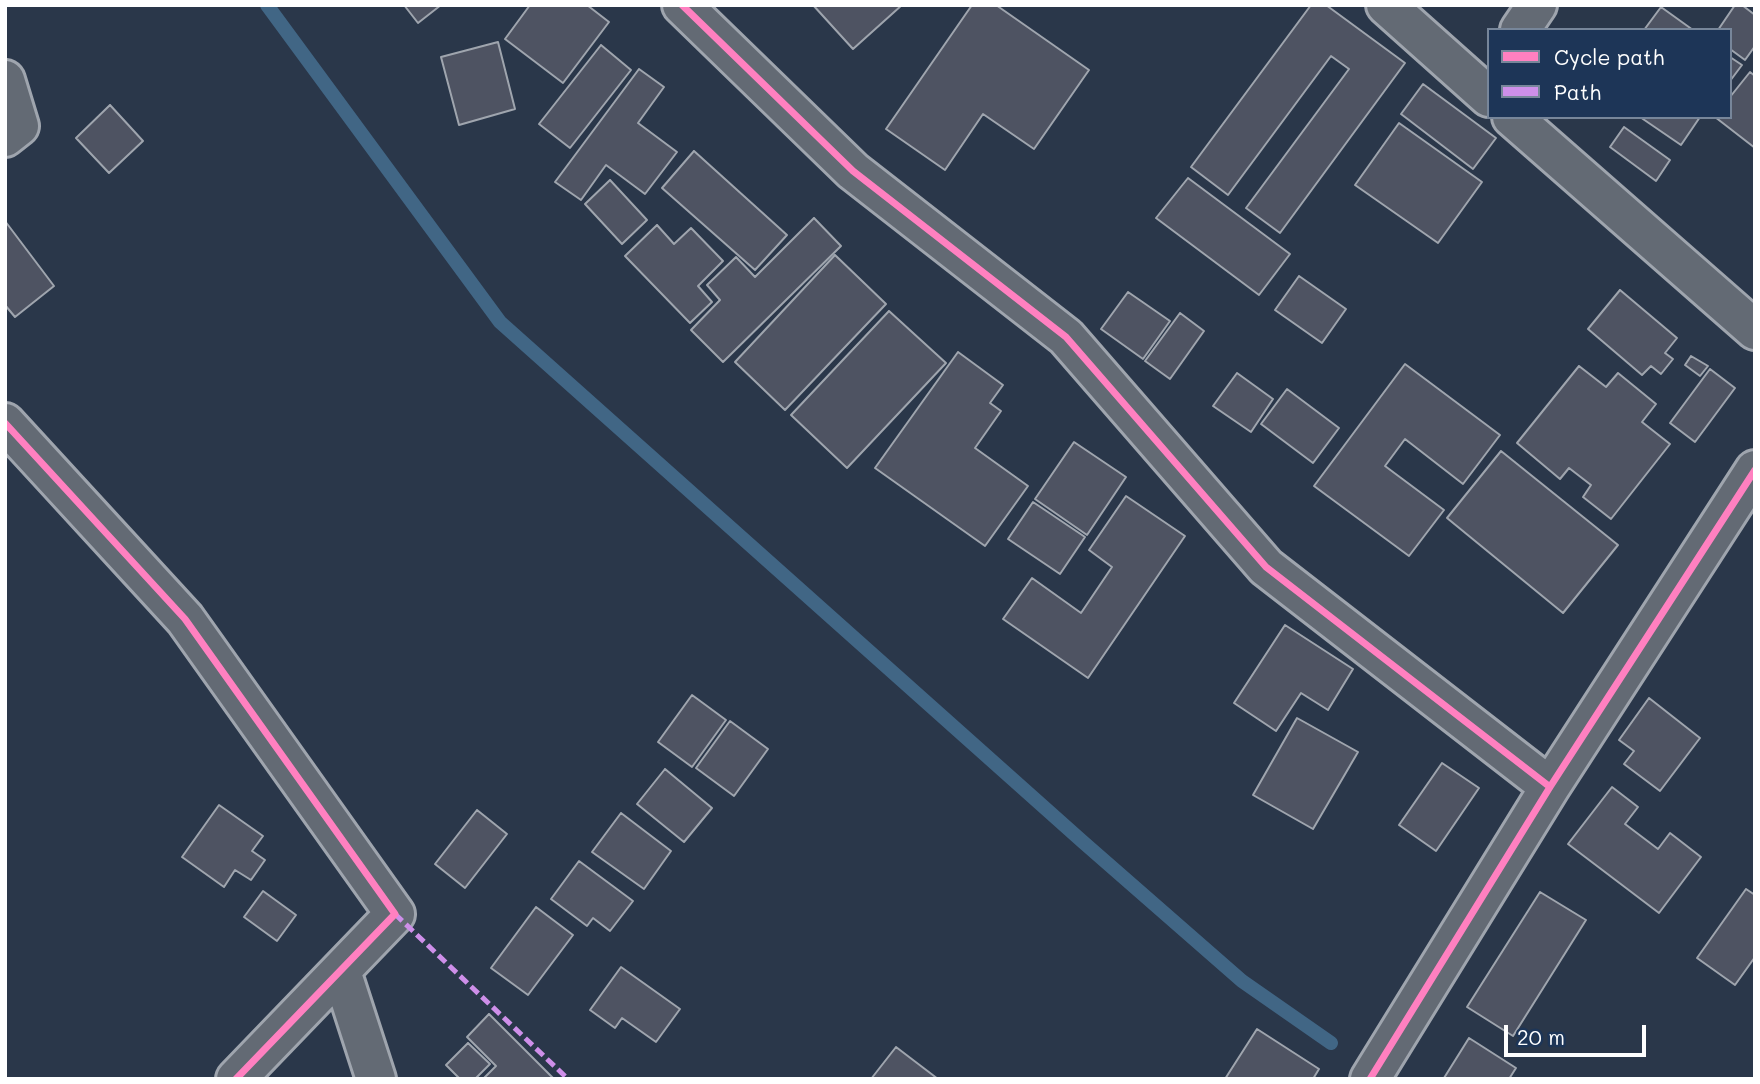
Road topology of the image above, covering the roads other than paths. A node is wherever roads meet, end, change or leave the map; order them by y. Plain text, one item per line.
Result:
1 (682, 5) edge
2 (1386, 5) edge
3 (1537, 5) edge
4 (1521, 28) edge
5 (5, 80) edge
6 (1485, 87) edge
7 (1514, 119) edge
8 (5, 137) edge
9 (1755, 330) edge
10 (5, 423) edge
11 (1755, 470) edge
12 (1550, 788) junction
13 (341, 971) junction
14 (236, 1079) edge
15 (376, 1079) edge
16 (1370, 1079) edge

1 - 12 street
2 - 6 street
3 - 4 street
5 - 8 street
7 - 9 street
10 - 13 street
11 - 12 street
12 - 16 street
13 - 14 street
13 - 15 street

